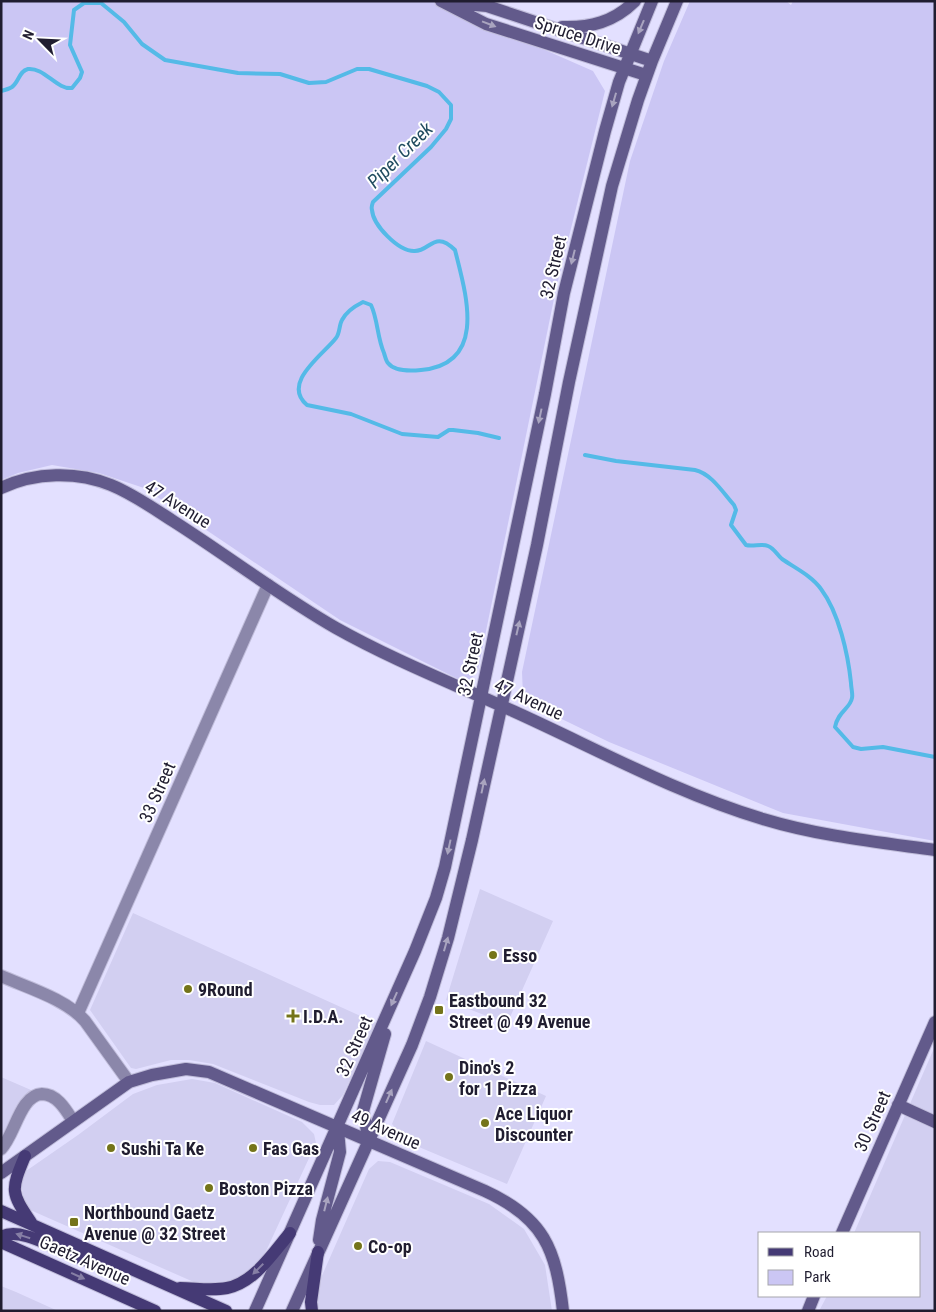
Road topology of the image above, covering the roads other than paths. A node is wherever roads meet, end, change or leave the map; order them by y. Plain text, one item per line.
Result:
1 (634, 1) edge
2 (652, 1) edge
3 (677, 1) edge
4 (443, 2) edge
5 (549, 27) junction
6 (630, 54) junction
7 (652, 61) junction
8 (624, 68) junction
9 (646, 75) junction
10 (1, 488) edge
11 (268, 585) junction
12 (481, 696) junction
13 (501, 706) junction
14 (935, 850) edge
15 (1, 976) edge
16 (78, 1013) junction
17 (386, 1017) junction
18 (935, 1022) edge
19 (128, 1082) junction
20 (898, 1105) junction
21 (73, 1121) junction
22 (935, 1122) edge
23 (337, 1127) junction
24 (369, 1141) junction
25 (1, 1149) edge
26 (25, 1156) junction
27 (1, 1174) edge
28 (1, 1211) edge
29 (32, 1224) junction
30 (842, 1232) edge
31 (290, 1233) junction
32 (1, 1237) edge
33 (1, 1242) edge
34 (318, 1252) junction
35 (119, 1263) junction
36 (174, 1288) junction
37 (114, 1292) junction
38 (814, 1297) edge
39 (138, 1311) edge
40 (154, 1311) edge
41 (226, 1311) edge
42 (255, 1311) edge
43 (292, 1311) edge
44 (312, 1311) edge
45 (563, 1311) edge
46 (808, 1311) edge

1 - 5 main road
2 -> 6 main road, 32 Street
3 - 7 main road
4 - 5 main road, Spruce Drive
4 -> 8 main road, Spruce Drive
5 - 6 main road, Spruce Drive
6 - 7 main road, Spruce Drive
6 - 8 main road, 32 Street
7 - 9 main road
8 - 9 main road, Spruce Drive
8 -> 12 main road, 32 Street
13 -> 9 main road
10 - 11 main road, 47 Avenue
11 - 12 main road, 47 Avenue
11 - 16 street, 33 Street
12 - 13 main road, 47 Avenue
12 -> 17 main road, 32 Street
13 - 14 main road, 47 Avenue
24 -> 13 main road
15 - 16 street
16 - 19 street
17 - 23 main road, 32 Street
17 - 24 main road
18 - 20 main road, 30 Street
19 - 21 main road, 49 Avenue
19 - 23 main road, 49 Avenue
20 - 22 main road
20 - 30 main road, 30 Street
21 - 25 street
21 - 26 main road, 49 Avenue
23 - 24 main road, 49 Avenue
23 - 31 main road, 32 Street
34 -> 23 main road
24 - 34 main road
24 - 45 main road, 49 Avenue
26 - 27 main road, 49 Avenue
26 - 29 main road
28 - 29 main road, Gaetz Avenue
29 - 35 main road, Gaetz Avenue
31 -> 36 main road
31 - 42 main road, 32 Street
35 -> 32 main road
33 -> 37 main road, Gaetz Avenue
34 - 43 main road
34 - 44 main road
35 - 36 main road, Gaetz Avenue
36 - 41 main road, Gaetz Avenue
37 - 39 main road
37 - 40 main road, Gaetz Avenue
38 - 46 main road

